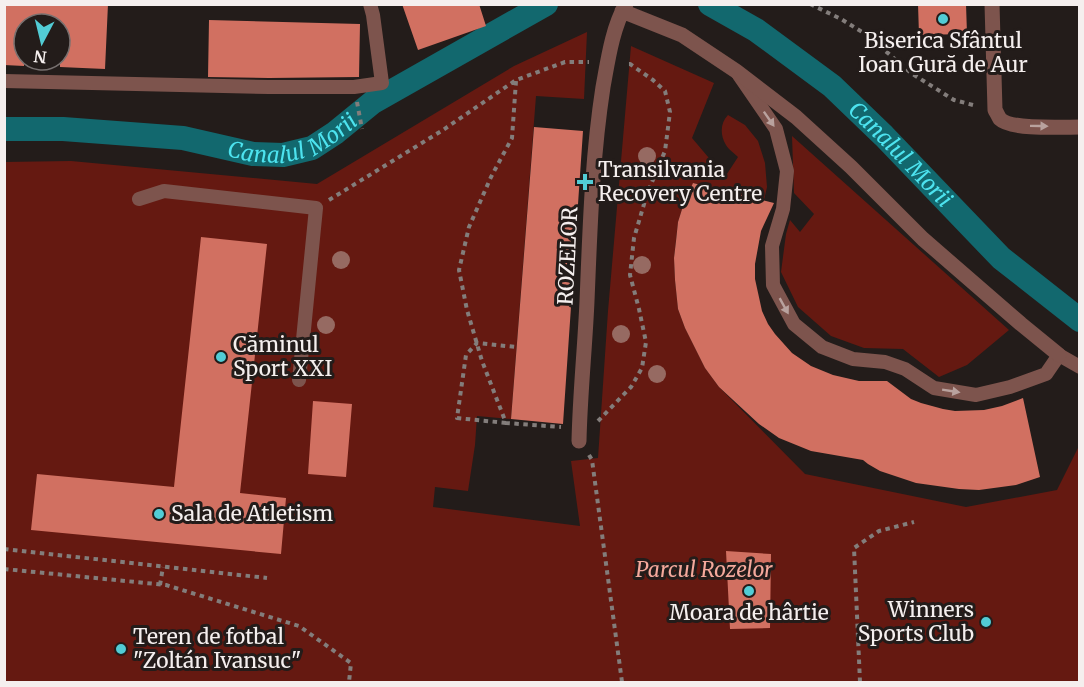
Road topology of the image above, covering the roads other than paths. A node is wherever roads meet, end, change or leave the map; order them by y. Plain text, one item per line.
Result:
1 (370, 4) edge
2 (992, 4) edge
3 (624, 8) edge
4 (736, 71) junction
5 (4, 81) edge
6 (1080, 127) edge
7 (139, 199) dead end
8 (1059, 355) junction
9 (1080, 368) edge
10 (299, 380) dead end
11 (579, 441) road end

1 - 5 lane
2 -> 6 street
3 - 4 street
3 - 11 street, ROZELOR
4 - 8 street
4 -> 8 lane
7 - 10 lane
8 - 9 lane

